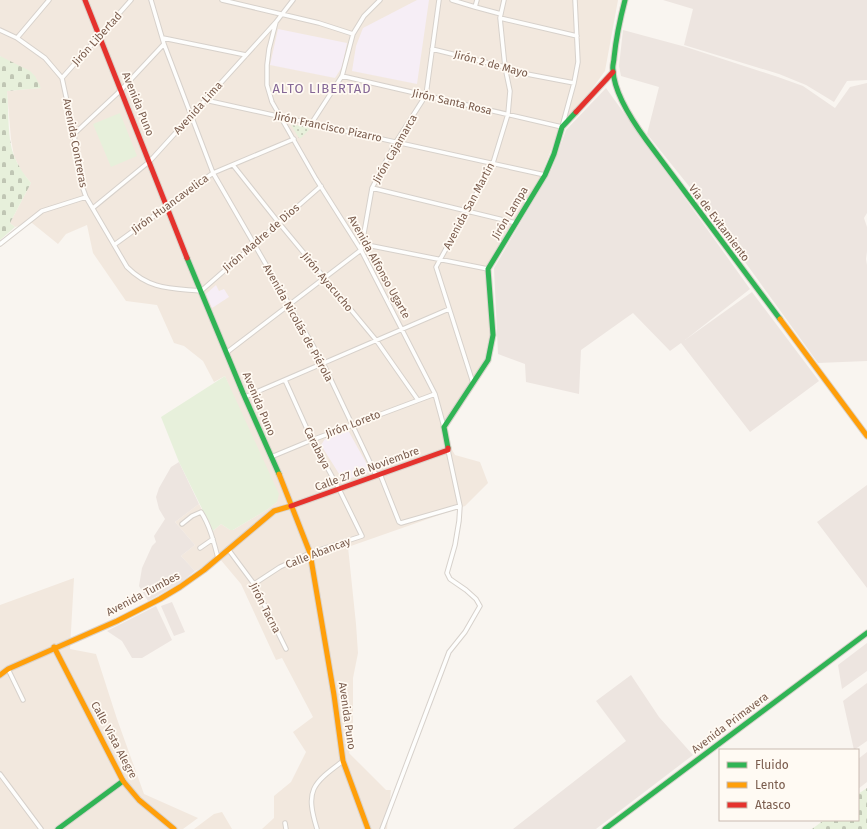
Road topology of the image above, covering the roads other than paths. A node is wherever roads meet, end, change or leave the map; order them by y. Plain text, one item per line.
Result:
1 (49, 0) edge
2 (85, 0) edge
3 (131, 0) edge
4 (151, 0) edge
5 (222, 0) edge
6 (293, 0) edge
7 (380, 0) edge
8 (439, 0) edge
9 (452, 0) edge
10 (477, 0) edge
11 (504, 0) edge
12 (575, 0) edge
13 (625, 0) edge
14 (236, 1) edge
15 (475, 7) junction
16 (283, 13) junction
17 (501, 14) junction
18 (500, 18) junction
19 (276, 22) junction
20 (0, 30) edge
21 (354, 34) junction
22 (577, 36) junction
23 (100, 37) junction
24 (17, 38) junction
25 (163, 38) junction
26 (164, 44) junction
27 (432, 49) junction
28 (246, 55) junction
29 (505, 67) junction
30 (613, 72) junction
31 (342, 76) junction
32 (62, 78) junction
33 (574, 83) junction
34 (121, 90) junction
35 (426, 96) junction
36 (205, 100) junction
37 (508, 114) junction
38 (191, 116) junction
39 (280, 117) junction
40 (311, 124) junction
41 (562, 127) junction
42 (74, 134) junction
43 (294, 139) junction
44 (396, 142) junction
45 (150, 161) junction
46 (493, 163) junction
47 (233, 165) junction
48 (212, 173) junction
49 (545, 175) junction
50 (321, 186) junction
51 (372, 188) junction
52 (86, 196) junction
53 (168, 206) junction
54 (94, 207) junction
55 (467, 211) junction
56 (279, 223) junction
57 (516, 223) junction
58 (356, 242) junction
59 (0, 244) edge
60 (363, 244) junction
61 (114, 245) junction
62 (254, 245) junction
63 (361, 250) junction
64 (440, 259) junction
65 (488, 269) junction
66 (324, 278) junction
67 (201, 291) junction
68 (289, 305) junction
69 (449, 309) junction
70 (402, 328) junction
71 (376, 340) junction
72 (226, 353) junction
73 (322, 363) junction
74 (285, 380) junction
75 (473, 383) junction
76 (435, 394) junction
77 (245, 397) junction
78 (418, 400) junction
79 (352, 425) junction
80 (444, 427) junction
81 (867, 436) edge
82 (312, 440) junction
83 (448, 450) junction
84 (271, 457) junction
85 (378, 475) junction
86 (339, 489) junction
87 (292, 505) junction
88 (460, 506) junction
89 (182, 524) dead end
90 (362, 536) joint
91 (213, 539) junction
92 (200, 548) dead end
93 (228, 549) junction
94 (310, 553) junction
95 (218, 558) junction
96 (254, 584) junction
97 (867, 633) edge
98 (54, 647) junction
99 (286, 649) dead end
100 (8, 669) junction
101 (0, 675) edge
102 (22, 700) dead end
103 (343, 761) junction
104 (0, 774) edge
105 (123, 781) junction
106 (285, 823) dead end
107 (41, 829) edge
108 (58, 829) edge
109 (174, 829) edge
110 (286, 829) edge
111 (317, 829) edge
112 (368, 829) edge
113 (382, 829) edge
114 (605, 829) edge

1 - 24 street
2 - 23 main road, Avenida Puno
3 - 23 street, Jirón Libertad
4 - 25 street, Avenida Nicolás de Piérola
5 - 14 street
6 - 16 street, Avenida Lima
7 - 21 street
8 - 27 street, Jirón Cajamarca
9 - 15 street
10 - 15 street
11 - 17 street, Avenida San Martín
12 - 22 street, Jirón Lampa
13 - 30 main road, Vía de Evitamiento
14 - 16 street
15 - 17 street
16 - 19 street, Avenida Lima
16 - 21 street
17 - 18 street, Avenida San Martín
18 - 22 street
18 - 29 street, Avenida San Martín
19 - 28 street, Avenida Lima
19 - 39 street, Avenida Alfonso Ugarte
20 - 24 street, Avenida Contreras
21 - 31 street
22 - 33 street, Jirón Lampa
23 - 32 street, Jirón Libertad
23 - 34 main road, Avenida Puno
24 - 32 street, Avenida Contreras
25 - 26 street, Avenida Nicolás de Piérola
25 - 28 street
26 - 34 street
26 - 38 street, Avenida Nicolás de Piérola
27 - 29 street, Jirón 2 de Mayo
27 - 35 street, Jirón Cajamarca
28 - 36 street, Avenida Lima
29 - 33 street, Jirón 2 de Mayo
29 - 37 street, Avenida San Martín
30 - 41 main road
30 - 81 main road, Vía de Evitamiento
31 - 35 street, Jirón Santa Rosa
31 - 40 street
32 - 42 street, Avenida Contreras
33 - 41 street, Jirón Lampa
34 - 42 street
34 - 45 main road, Avenida Puno
35 - 37 street, Jirón Santa Rosa
35 - 44 street, Jirón Cajamarca
36 - 38 street, Avenida Lima
36 - 39 street, Jirón Francisco Pizarro
37 - 41 street, Jirón Santa Rosa
37 - 46 street, Avenida San Martín
38 - 45 street, Avenida Lima
38 - 48 street, Avenida Nicolás de Piérola
39 - 40 street, Jirón Francisco Pizarro
39 - 43 street, Avenida Alfonso Ugarte
40 - 44 street, Jirón Francisco Pizarro
41 - 49 main road, Jirón Lampa
42 - 52 street, Avenida Contreras
43 - 47 street, Jirón Huancavelica
43 - 50 street, Avenida Alfonso Ugarte
44 - 46 street, Jirón Francisco Pizarro
44 - 51 street, Jirón Cajamarca
45 - 53 main road, Avenida Puno
45 - 54 street, Avenida Lima
46 - 49 street, Jirón Francisco Pizarro
46 - 55 street, Avenida San Martín
47 - 48 street, Jirón Huancavelica
47 - 56 street, Jirón Ayacucho
48 - 53 street, Jirón Huancavelica
48 - 62 street, Avenida Nicolás de Piérola
49 - 57 main road, Jirón Lampa
50 - 56 street, Jirón Madre de Dios
50 - 58 street, Avenida Alfonso Ugarte
51 - 55 street
51 - 60 street, Jirón Cajamarca
52 - 54 street, Avenida Contreras
52 - 59 street
53 - 61 street, Jirón Huancavelica
53 - 67 main road, Avenida Puno
54 - 61 street, Avenida Contreras
55 - 57 street
55 - 64 street, Avenida San Martín
56 - 62 street, Jirón Madre de Dios
56 - 66 street, Jirón Ayacucho
57 - 65 main road, Jirón Lampa
58 - 60 street
58 - 63 street, Avenida Alfonso Ugarte
60 - 63 street, Jirón Cajamarca
60 - 64 street
61 - 67 street, Avenida Contreras
62 - 67 street, Jirón Madre de Dios
62 - 68 street, Avenida Nicolás de Piérola
63 - 66 street
63 - 70 street, Avenida Alfonso Ugarte
64 - 65 street
64 - 69 street, Avenida San Martín
65 - 75 main road
66 - 68 street
66 - 71 street, Jirón Ayacucho
67 - 72 main road, Avenida Puno
68 - 72 street
68 - 73 street, Avenida Nicolás de Piérola
69 - 70 street
69 - 75 street, Avenida San Martín
70 - 71 street
70 - 76 street, Avenida Alfonso Ugarte
71 - 73 street
71 - 78 street, Jirón Ayacucho
72 - 77 main road, Avenida Puno
73 - 74 street
73 - 79 street, Avenida Nicolás de Piérola
74 - 77 street
74 - 82 street, Carabaya
75 - 80 main road
76 - 78 street, Jirón Loreto
76 - 80 street, Avenida Alfonso Ugarte
77 - 84 main road, Avenida Puno
78 - 79 street, Jirón Loreto
79 - 82 street, Jirón Loreto
79 - 85 street, Avenida Nicolás de Piérola
80 - 83 main road, Avenida Alfonso Ugarte
82 - 84 street, Jirón Loreto
82 - 86 street, Carabaya
83 - 85 main road, Calle 27 de Noviembre
83 - 88 street, Avenida Alfonso Ugarte
84 - 87 main road, Avenida Puno
85 - 86 main road, Calle 27 de Noviembre
85 - 88 street, Avenida Nicolás de Piérola
86 - 87 main road, Calle 27 de Noviembre
86 - 90 street, Carabaya
87 - 93 main road, Avenida Tumbes
87 - 94 main road, Avenida Puno
88 - 113 street, Avenida Alfonso Ugarte
89 - 91 street
90 - 94 street, Calle Abancay
91 - 92 street
91 - 95 street
93 - 95 main road, Avenida Tumbes
93 - 96 street, Jirón Tacna
94 - 96 street, Calle Abancay
94 - 103 main road, Avenida Puno
95 - 98 main road, Avenida Tumbes
96 - 99 street, Jirón Tacna
97 - 114 main road, Avenida Primavera
98 - 100 main road
98 - 105 main road, Calle Vista Alegre
100 - 101 main road
100 - 102 street
103 - 111 street
103 - 112 main road, Avenida Puno
104 - 107 street
105 - 108 main road
105 - 109 main road, Calle Vista Alegre
106 - 110 street

